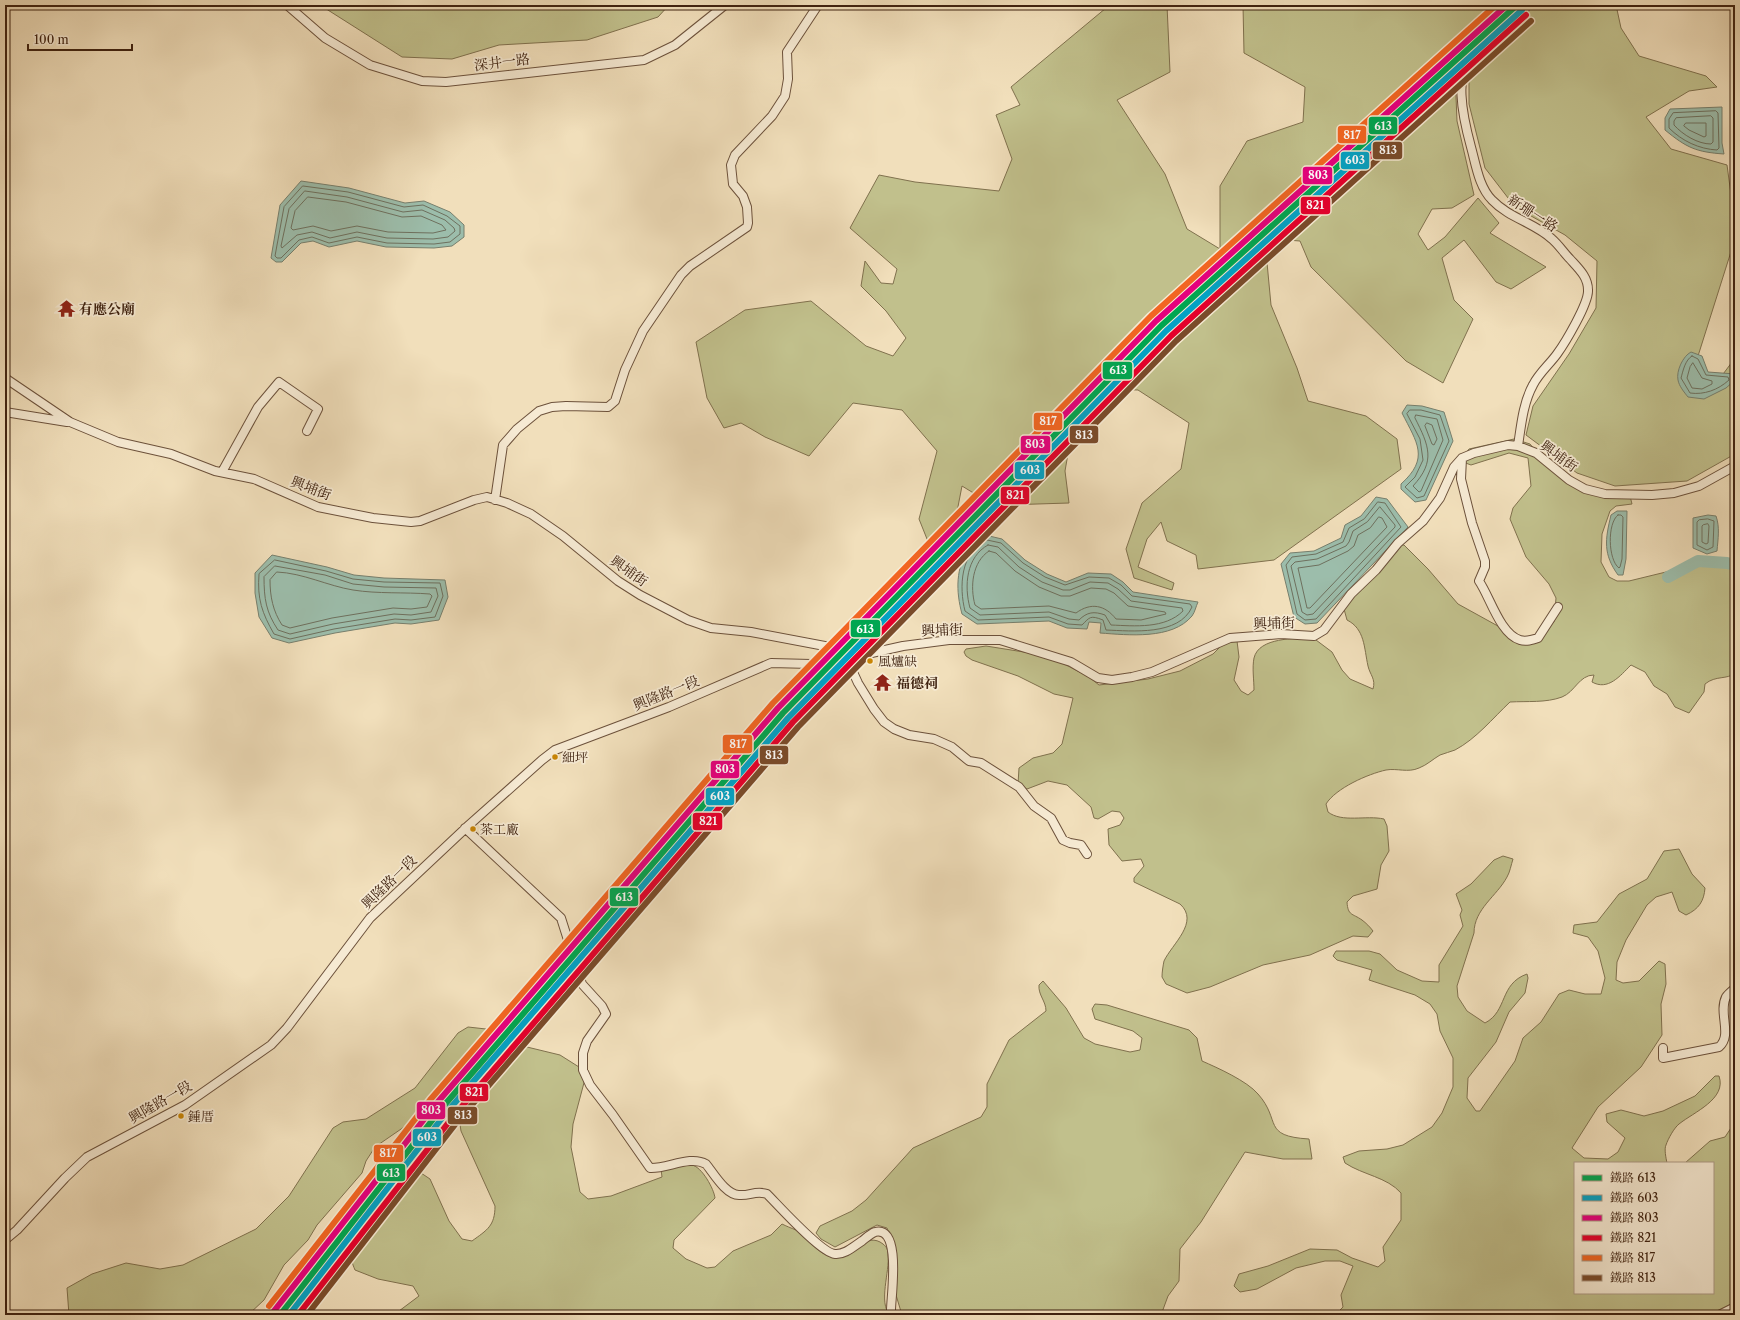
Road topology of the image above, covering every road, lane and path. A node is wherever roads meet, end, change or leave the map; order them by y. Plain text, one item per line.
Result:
1 (287, 5) edge
2 (725, 5) edge
3 (818, 5) edge
4 (1522, 5) edge
5 (5, 378) edge
6 (5, 412) edge
7 (70, 422) junction
8 (307, 431) dead end
9 (1518, 446) junction
10 (1462, 458) junction
11 (1735, 467) edge
12 (222, 472) junction
13 (495, 500) junction
14 (1558, 607) dead end
15 (825, 646) junction
16 (856, 653) junction
17 (847, 659) junction
18 (825, 663) junction
19 (465, 828) junction
20 (1087, 854) dead end
21 (1735, 988) edge
22 (1663, 1048) dead end
23 (5, 1240) edge
24 (1735, 1307) edge
25 (893, 1315) edge
26 (1719, 1315) edge

1 - 2 street, 深井一路
3 - 13 street
4 - 9 street, 新珊一路
5 - 7 street, 興埔街
6 - 7 street
7 - 12 street, 興埔街
8 - 12 street
9 - 10 street, 興埔街
9 - 11 street, 興埔街
10 - 14 street
10 - 16 street, 興埔街
12 - 13 street, 興埔街
13 - 15 street, 興埔街
15 - 16 street, 興埔街
15 - 18 street
16 - 17 street, 興隆路一段
17 - 18 street, 興隆路一段
17 - 20 street
18 - 19 street, 興隆路一段
19 - 23 street, 興隆路一段
19 - 25 street
21 - 22 street
24 - 26 street

